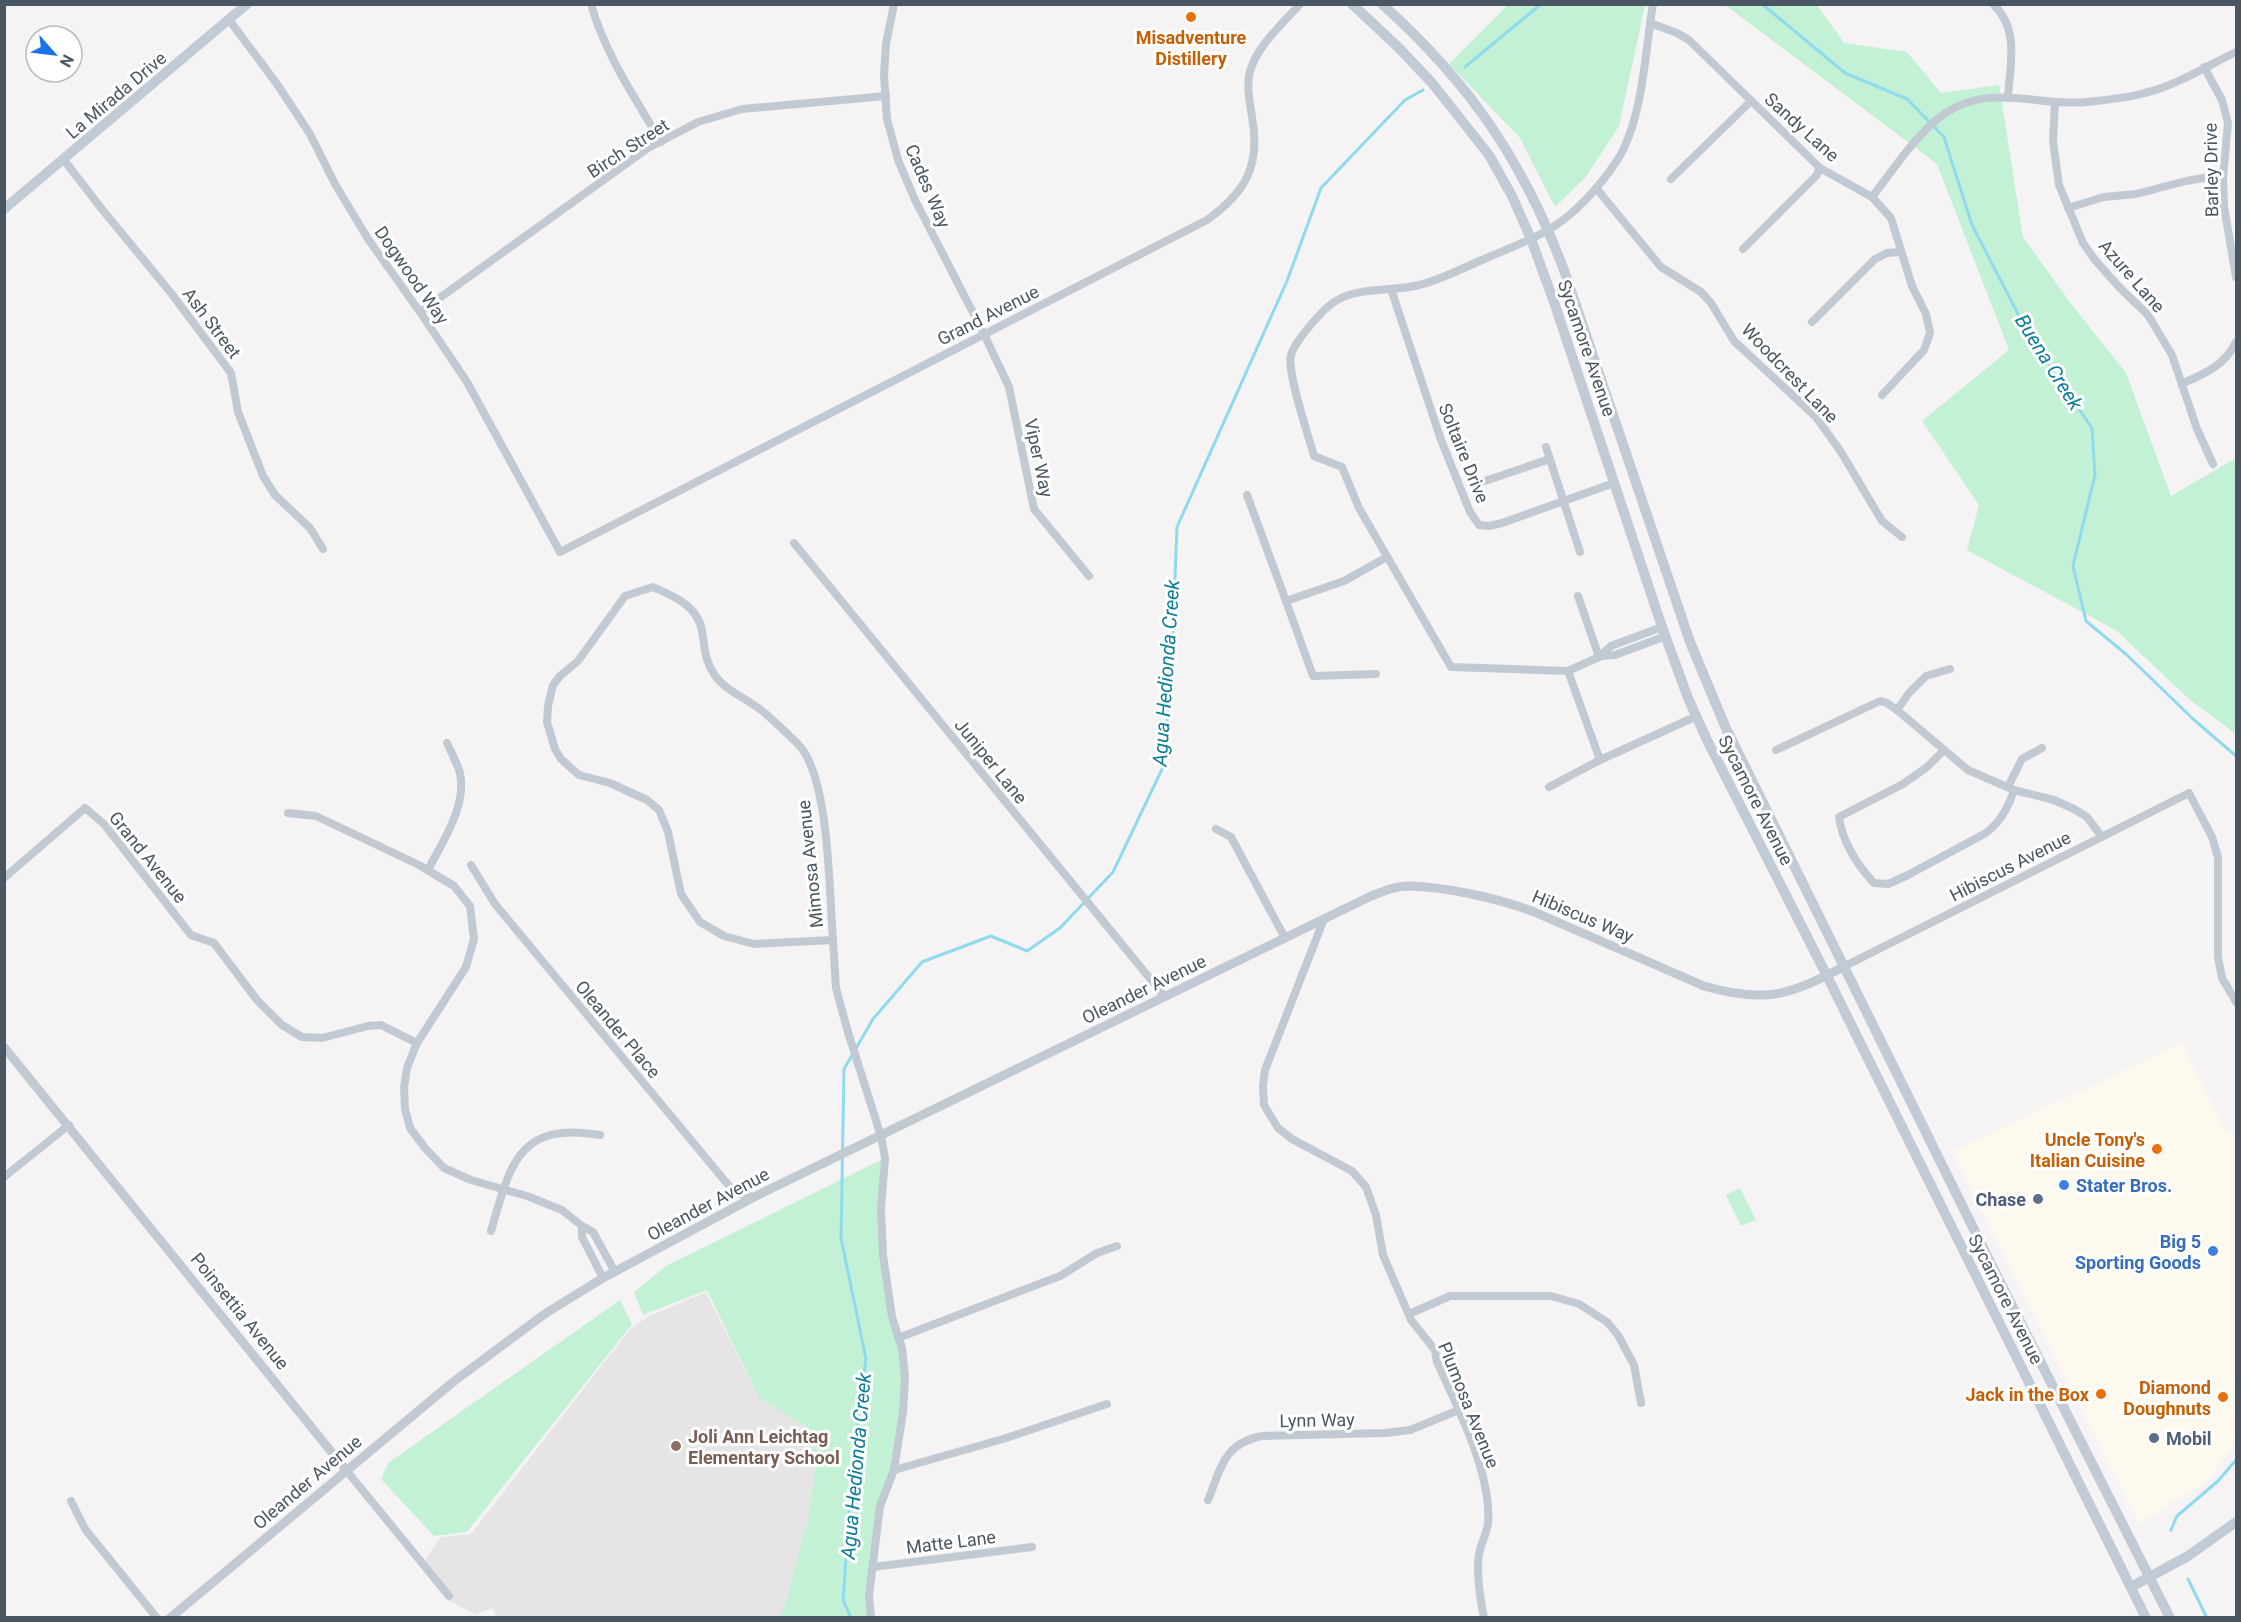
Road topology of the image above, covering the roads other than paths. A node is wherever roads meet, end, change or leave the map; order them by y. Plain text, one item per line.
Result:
1 (247, 4) edge
2 (591, 4) edge
3 (894, 4) edge
4 (1300, 4) edge
5 (1352, 4) edge
6 (1382, 4) edge
7 (1653, 4) edge
8 (1993, 4) edge
9 (230, 21) junction
10 (1650, 23) junction
11 (2236, 52) edge
12 (2204, 67) junction
13 (886, 96) junction
14 (2008, 97) junction
15 (1751, 101) junction
16 (2055, 102) junction
17 (660, 142) junction
18 (64, 160) junction
19 (1820, 168) junction
20 (2223, 178) junction
21 (1671, 179) dead end
22 (1596, 188) junction
23 (1872, 196) junction
24 (2068, 208) junction
25 (4, 209) edge
26 (1549, 230) junction
27 (1531, 239) junction
28 (1743, 249) dead end
29 (1900, 252) junction
30 (2236, 277) edge
31 (1391, 289) junction
32 (420, 312) junction
33 (1812, 322) dead end
34 (984, 334) junction
35 (2236, 342) edge
36 (2183, 383) junction
37 (1882, 395) dead end
38 (1545, 447) dead end
39 (1550, 459) junction
40 (2213, 464) dead end
41 (1614, 483) junction
42 (1476, 484) dead end
43 (1246, 495) dead end
44 (1564, 500) junction
45 (1902, 537) dead end
46 (794, 543) dead end
47 (323, 549) dead end
48 (560, 552) joint
49 (1580, 552) dead end
50 (1387, 557) junction
51 (1089, 576) dead end
52 (1578, 596) dead end
53 (1286, 601) junction
54 (1664, 632) junction
55 (1599, 657) junction
56 (1950, 669) dead end
57 (1569, 671) junction
58 (1376, 674) dead end
59 (1897, 710) junction
60 (1697, 716) junction
61 (447, 742) dead end
62 (2042, 748) dead end
63 (1776, 750) dead end
64 (1943, 751) junction
65 (1600, 760) junction
66 (1549, 786) dead end
67 (2011, 789) junction
68 (288, 813) dead end
69 (1216, 829) dead end
70 (2102, 837) junction
71 (471, 865) dead end
72 (428, 870) junction
73 (4, 878) edge
74 (1324, 919) junction
75 (1285, 938) junction
76 (833, 940) junction
77 (1845, 966) junction
78 (1827, 976) junction
79 (1165, 997) junction
80 (2236, 1002) edge
81 (417, 1043) junction
82 (4, 1047) edge
83 (69, 1125) junction
84 (600, 1135) dead end
85 (881, 1136) junction
86 (4, 1177) edge
87 (503, 1189) junction
88 (754, 1197) junction
89 (582, 1226) junction
90 (491, 1231) dead end
91 (1117, 1246) dead end
92 (615, 1272) junction
93 (603, 1278) junction
94 (1409, 1314) junction
95 (898, 1338) junction
96 (1641, 1403) dead end
97 (1107, 1404) dead end
98 (1459, 1410) junction
99 (346, 1470) junction
100 (894, 1470) junction
101 (1208, 1500) dead end
102 (71, 1501) dead end
103 (2236, 1522) edge
104 (1032, 1547) dead end
105 (873, 1567) junction
106 (2150, 1577) junction
107 (2131, 1587) junction
108 (449, 1596) dead end
109 (157, 1617) edge
110 (170, 1617) edge
111 (871, 1617) edge
112 (1484, 1617) edge
113 (2146, 1617) edge
114 (2170, 1617) edge

1 - 9 main road, La Mirada Drive
2 - 17 street
3 - 13 street, Cades Way
4 - 34 street, Grand Avenue
5 - 27 main road, Sycamore Avenue
6 - 26 main road, Sycamore Avenue
7 - 10 street
8 - 14 street
9 - 18 main road, La Mirada Drive
9 - 32 street, Dogwood Way
10 - 15 street, Sandy Lane
10 - 22 street
11 - 12 street
12 - 16 street
12 - 20 street, Barley Drive
13 - 17 street, Birch Street
13 - 34 street, Cades Way
14 - 16 street
14 - 23 street
15 - 19 street, Sandy Lane
15 - 21 street
16 - 24 street, Azure Lane
17 - 32 street, Birch Street
18 - 25 main road, La Mirada Drive
18 - 47 street, Ash Street
19 - 23 street, Sandy Lane
19 - 28 street
20 - 24 street
20 - 30 street, Barley Drive
22 - 26 street
22 - 45 street, Woodcrest Lane
23 - 29 street, Sandy Lane
24 - 36 street, Azure Lane
26 - 27 street
26 - 77 main road, Sycamore Avenue
27 - 31 street
27 - 41 main road, Sycamore Avenue
29 - 33 street
29 - 37 street, Sandy Lane
31 - 44 street, Soltaire Drive
31 - 50 street
32 - 48 street, Dogwood Way
34 - 48 street, Grand Avenue
34 - 51 street, Viper Way
35 - 36 street
36 - 40 street, Azure Lane
38 - 39 street
39 - 42 street
39 - 44 street
41 - 44 street, Soltaire Drive
41 - 54 main road, Sycamore Avenue
43 - 53 street
44 - 49 street
46 - 79 street, Juniper Lane
50 - 53 street
50 - 57 street
52 - 55 street
53 - 58 street
54 - 55 street
54 - 60 main road, Sycamore Avenue
55 - 57 street
56 - 59 street
57 - 65 street
59 - 63 street
59 - 64 street
60 - 65 street
60 - 78 main road, Sycamore Avenue
61 - 72 street
62 - 67 street
64 - 67 street
64 - 67 street
65 - 66 street
67 - 70 street
68 - 72 street
69 - 75 street
70 - 77 street, Hibiscus Avenue
70 - 80 street, Hibiscus Avenue
71 - 88 street, Oleander Place
72 - 81 street
73 - 81 street, Grand Avenue
74 - 75 street, Oleander Avenue
74 - 78 street, Hibiscus Way
74 - 94 street, Plumosa Avenue
75 - 79 street, Oleander Avenue
76 - 76 street, Mimosa Avenue
76 - 85 street, Mimosa Avenue
77 - 78 street, Hibiscus Way
77 - 106 main road, Sycamore Avenue
78 - 107 main road, Sycamore Avenue
79 - 85 street, Oleander Avenue
81 - 87 street
82 - 83 street, Poinsettia Avenue
83 - 86 street
83 - 99 street, Poinsettia Avenue
84 - 87 street
85 - 88 street, Oleander Avenue
85 - 95 street, Mimosa Avenue
87 - 89 street
87 - 90 street
88 - 92 street, Oleander Avenue
89 - 92 street
89 - 93 street
91 - 95 street
92 - 93 street, Oleander Avenue
93 - 99 street, Oleander Avenue
94 - 96 street
94 - 98 street, Plumosa Avenue
95 - 100 street, Mimosa Avenue
97 - 100 street
98 - 101 street, Lynn Way
98 - 112 street, Plumosa Avenue
99 - 108 street, Poinsettia Avenue
99 - 110 street, Oleander Avenue
100 - 105 street, Mimosa Avenue
102 - 109 street
103 - 106 main road
104 - 105 street, Matte Lane
105 - 111 street, Mimosa Avenue
106 - 107 main road
106 - 114 main road, Sycamore Avenue
107 - 113 main road, Sycamore Avenue

